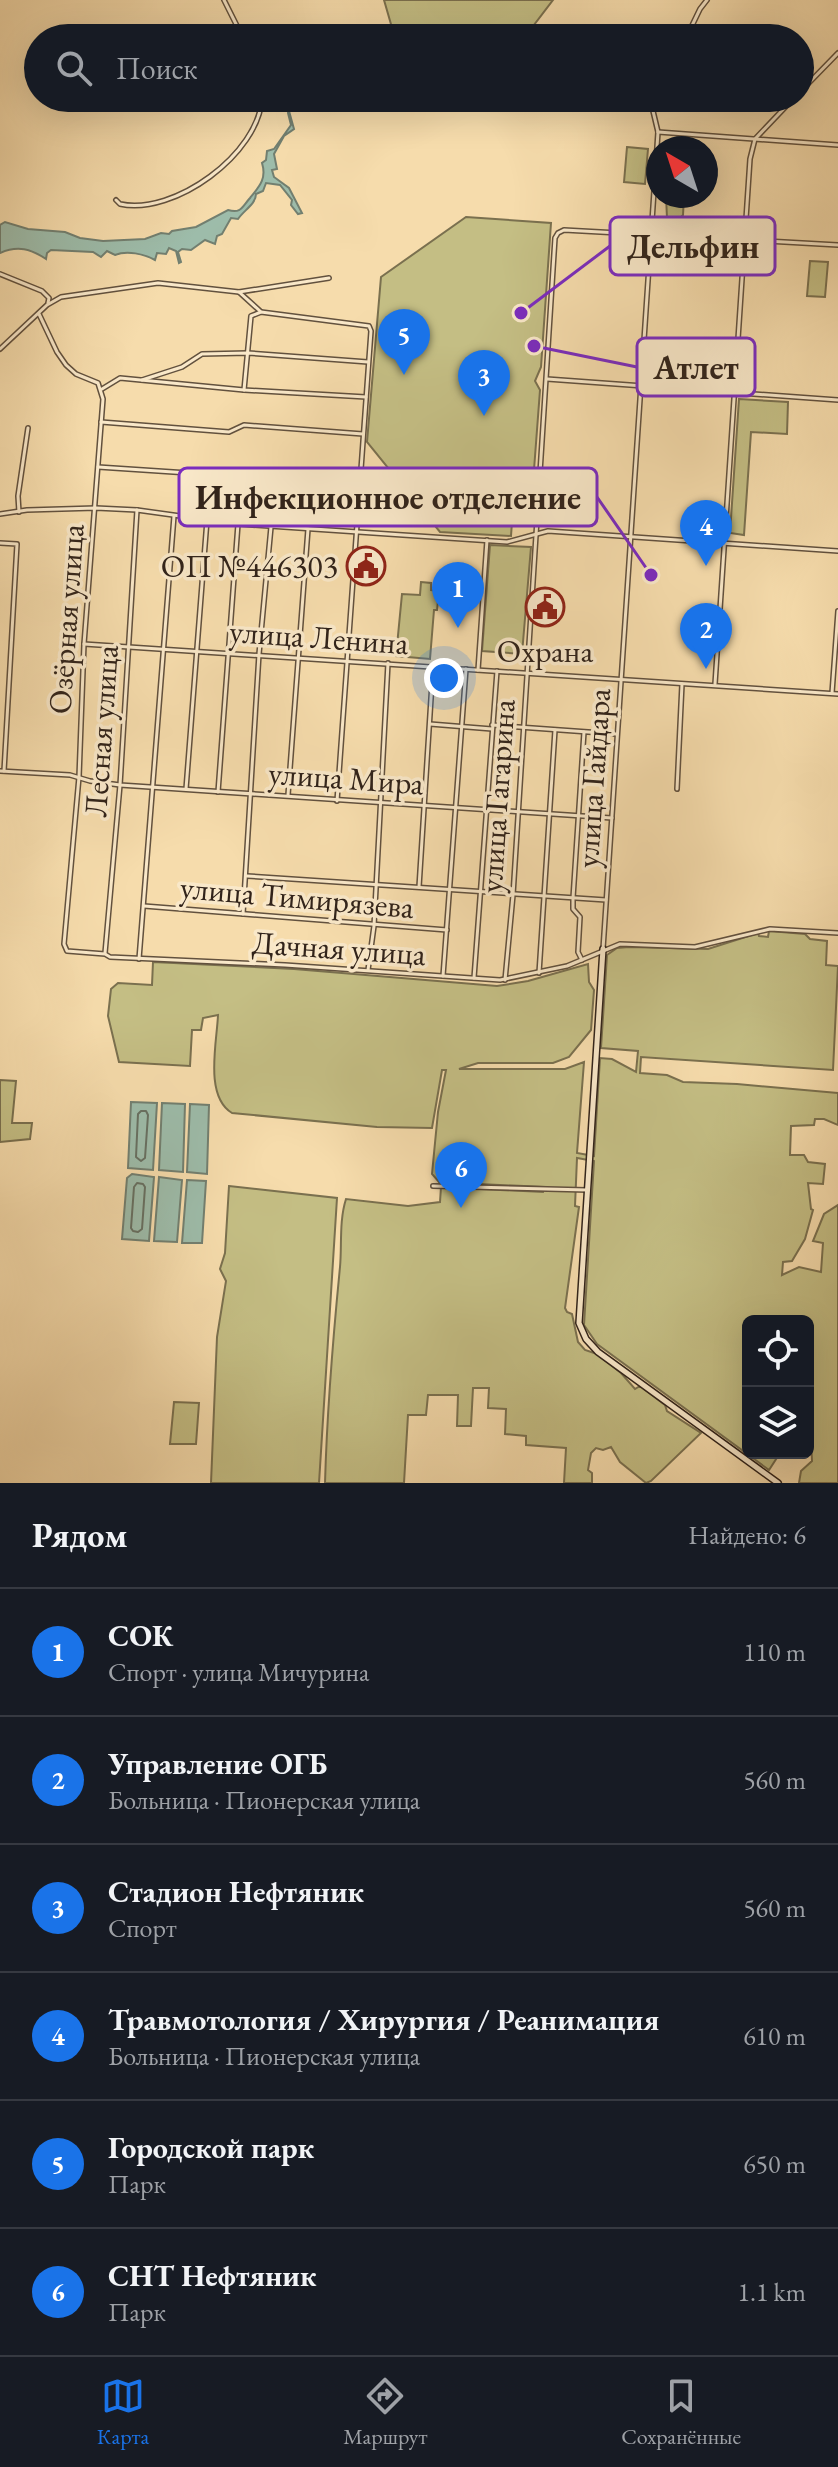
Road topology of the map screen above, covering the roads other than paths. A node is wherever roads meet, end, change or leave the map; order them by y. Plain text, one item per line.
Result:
1 (224, 0) edge
2 (707, 0) edge
3 (236, 24) edge
4 (693, 24) edge
5 (838, 53) edge
6 (814, 78) edge
7 (260, 112) edge
8 (653, 112) edge
9 (781, 112) edge
10 (658, 132) junction
11 (755, 139) junction
12 (838, 145) edge
13 (116, 200) dead end
14 (652, 236) junction
15 (745, 241) junction
16 (838, 245) edge
17 (0, 274) edge
18 (329, 278) dead end
19 (239, 292) junction
20 (47, 305) junction
21 (261, 312) junction
22 (39, 314) junction
23 (0, 349) edge
24 (248, 353) junction
25 (368, 362) junction
26 (546, 379) junction
27 (140, 380) junction
28 (642, 385) junction
29 (102, 389) junction
30 (244, 390) junction
31 (736, 392) junction
32 (366, 397) junction
33 (838, 400) edge
34 (101, 422) junction
35 (28, 428) dead end
36 (363, 434) junction
37 (98, 467) junction
38 (236, 477) junction
39 (292, 480) dead end
40 (96, 508) junction
41 (137, 510) junction
42 (19, 512) junction
43 (0, 514) edge
44 (174, 516) junction
45 (207, 520) junction
46 (238, 524) junction
47 (271, 526) junction
48 (308, 529) junction
49 (356, 532) junction
50 (535, 532) junction
51 (631, 536) junction
52 (487, 540) junction
53 (0, 543) edge
54 (726, 543) junction
55 (838, 551) edge
56 (838, 611) edge
57 (84, 644) junction
58 (129, 646) junction
59 (162, 648) junction
60 (196, 650) junction
61 (228, 652) junction
62 (259, 654) junction
63 (298, 656) junction
64 (347, 661) junction
65 (388, 663) junction
66 (433, 667) junction
67 (466, 669) junction
68 (478, 670) junction
69 (497, 671) junction
70 (527, 672) junction
71 (622, 680) junction
72 (682, 683) junction
73 (715, 686) junction
74 (832, 693) junction
75 (838, 694) edge
76 (430, 724) junction
77 (463, 727) junction
78 (492, 727) junction
79 (524, 727) junction
80 (555, 730) junction
81 (584, 732) junction
82 (618, 734) junction
83 (2, 771) edge
84 (79, 777) junction
85 (120, 785) junction
86 (153, 787) junction
87 (186, 789) junction
88 (677, 789) dead end
89 (218, 792) junction
90 (252, 794) junction
91 (288, 795) junction
92 (337, 801) junction
93 (379, 803) junction
94 (424, 806) junction
95 (455, 807) junction
96 (486, 810) junction
97 (518, 812) junction
98 (549, 814) junction
99 (580, 816) junction
100 (612, 818) junction
101 (246, 876) junction
102 (375, 884) junction
103 (419, 888) junction
104 (450, 891) junction
105 (481, 893) junction
106 (513, 895) junction
107 (544, 897) junction
108 (573, 898) junction
109 (606, 900) junction
110 (144, 906) junction
111 (243, 914) junction
112 (374, 926) junction
113 (447, 930) junction
114 (838, 933) edge
115 (603, 949) junction
116 (67, 951) joint
117 (105, 954) junction
118 (139, 959) junction
119 (582, 960) junction
120 (368, 971) junction
121 (539, 973) junction
122 (443, 978) junction
123 (474, 980) junction
124 (505, 980) junction
125 (433, 1186) dead end
126 (587, 1190) junction
127 (778, 1483) edge

1 - 3 street
2 - 4 street
5 - 6 street
7 - 13 street
8 - 10 street, улица Гайдара
9 - 11 street
10 - 11 street
10 - 14 street, улица Гайдара
11 - 12 street
11 - 15 street
14 - 15 street
14 - 26 street, улица Гагарина
14 - 28 street, улица Гайдара
15 - 16 street
15 - 31 street
17 - 20 street
18 - 19 street
19 - 20 street
19 - 21 street
20 - 22 street
21 - 24 street
21 - 25 street
22 - 23 street
22 - 29 street
24 - 25 street
24 - 27 street
24 - 30 street
25 - 32 street
26 - 28 street
26 - 50 street, улица Гагарина
27 - 29 street
27 - 30 street
28 - 31 street
28 - 51 street, улица Гайдара
29 - 34 street, Озёрная улица
30 - 32 street
31 - 33 street
31 - 54 street
32 - 36 street
34 - 36 street
34 - 37 street, Озёрная улица
35 - 42 street, Озёрная улица
36 - 49 street
37 - 38 street
37 - 40 street, Озёрная улица
38 - 39 street
38 - 46 street
40 - 41 street
40 - 42 street
40 - 57 street, Озёрная улица
41 - 44 street
41 - 58 street, Лесная улица
42 - 43 street
44 - 45 street
44 - 59 street
45 - 46 street
45 - 60 street
46 - 47 street
46 - 61 street
47 - 48 street
47 - 62 street
48 - 49 street
48 - 63 street
49 - 52 street
49 - 64 street
50 - 51 street
50 - 52 street
50 - 70 street, улица Гагарина
51 - 54 street
51 - 71 street, улица Гайдара
52 - 68 street
53 - 83 street
54 - 55 street
54 - 73 street
56 - 74 street
57 - 58 street, улица Ленина
57 - 84 street, Озёрная улица
58 - 59 street, улица Ленина
58 - 85 street, Лесная улица
59 - 60 street, улица Ленина
59 - 86 street
60 - 61 street, улица Ленина
60 - 87 street
61 - 62 street, улица Ленина
61 - 89 street
62 - 63 street, улица Ленина
62 - 90 street
63 - 64 street, улица Ленина
63 - 91 street
64 - 65 street, улица Ленина
64 - 92 street
65 - 66 street, улица Ленина
65 - 93 street
66 - 67 street, улица Ленина
66 - 76 street
67 - 68 street, улица Ленина
67 - 77 street
68 - 69 street, улица Ленина
69 - 70 street, улица Ленина
69 - 78 street
70 - 71 street, улица Ленина
70 - 79 street, улица Гагарина
71 - 72 street, улица Ленина
71 - 82 street, улица Гайдара
72 - 73 street, улица Ленина
72 - 88 street
73 - 74 street, улица Ленина
74 - 75 street, улица Ленина
76 - 77 street
76 - 94 street
77 - 78 street
77 - 95 street
78 - 79 street
78 - 96 street
79 - 80 street
79 - 97 street, улица Гагарина
80 - 81 street
80 - 98 street
81 - 82 street
81 - 99 street
82 - 100 street, улица Гайдара
83 - 84 street, улица Мира
84 - 85 street, улица Мира
84 - 116 street, Озёрная улица
85 - 86 street, улица Мира
85 - 117 street, Лесная улица
86 - 87 street, улица Мира
86 - 110 street
87 - 89 street, улица Мира
89 - 90 street, улица Мира
90 - 91 street, улица Мира
90 - 101 street
91 - 92 street, улица Мира
92 - 93 street, улица Мира
93 - 94 street, улица Мира
93 - 102 street
94 - 95 street, улица Мира
94 - 103 street
95 - 96 street, улица Мира
95 - 104 street
96 - 97 street, улица Мира
96 - 105 street
97 - 98 street, улица Мира
97 - 106 street, улица Гагарина
98 - 99 street, улица Мира
98 - 107 street
99 - 100 street, улица Мира
99 - 108 street
100 - 109 street, улица Гайдара
101 - 102 street
101 - 111 street
102 - 103 street
102 - 112 street
103 - 104 street
104 - 105 street
104 - 113 street
105 - 106 street
105 - 123 street
106 - 107 street
106 - 124 street, улица Гагарина
107 - 108 street
107 - 121 street
108 - 109 street
108 - 119 street
109 - 115 street, улица Гайдара
110 - 111 street, улица Тимирязева
110 - 118 street
111 - 112 street, улица Тимирязева
112 - 113 street, улица Тимирязева
112 - 120 street
113 - 122 street
114 - 115 street, Дачная улица
115 - 119 street, Дачная улица
115 - 126 street
116 - 117 street, Дачная улица
117 - 118 street, Дачная улица
118 - 120 street, Дачная улица
119 - 121 street, Дачная улица
120 - 122 street, Дачная улица
121 - 124 street, Дачная улица
122 - 123 street, Дачная улица
123 - 124 street, Дачная улица
125 - 126 street
126 - 127 street

